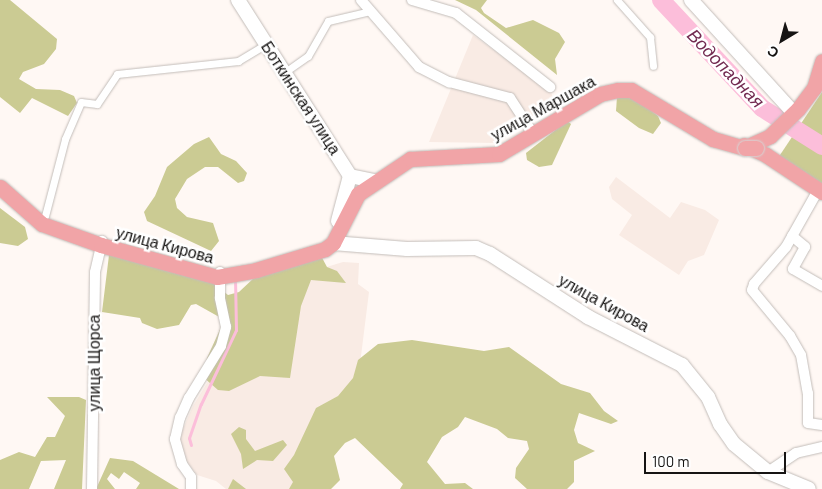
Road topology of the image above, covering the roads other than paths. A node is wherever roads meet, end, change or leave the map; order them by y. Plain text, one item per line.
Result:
1 (238, 0) edge
2 (361, 0) edge
3 (412, 0) edge
4 (617, 0) edge
5 (690, 0) edge
6 (370, 11) junction
7 (266, 44) junction
8 (822, 61) edge
9 (653, 66) dead end
10 (286, 72) junction
11 (550, 87) dead end
12 (793, 115) junction
13 (531, 130) junction
14 (743, 144) junction
15 (0, 176) edge
16 (363, 179) junction
17 (0, 187) edge
18 (820, 193) edge
19 (45, 216) junction
20 (792, 236) junction
21 (101, 241) junction
22 (333, 243) junction
23 (220, 273) junction
24 (822, 286) edge
25 (822, 425) edge
26 (822, 447) edge
27 (768, 472) junction
28 (92, 489) edge
29 (191, 489) edge
30 (809, 489) edge

1 - 7 main road, Боткинская улица
2 - 6 street
3 - 11 street
4 - 9 street
5 - 12 main road
6 - 10 street
6 - 13 street
7 - 10 main road, Боткинская улица
7 - 19 street
8 - 12 main road
10 - 16 main road, Боткинская улица
12 - 14 main road
12 - 14 main road
13 - 14 main road, улица Маршака
13 - 16 main road, улица Маршака
14 - 16 main road, улица Маршака
14 - 18 main road
14 - 18 main road
15 - 19 main road, улица Кирова
16 - 22 main road, улица Маршака
16 - 22 main road
17 - 21 main road, улица Кирова
18 - 20 street
19 - 21 main road, улица Кирова
20 - 24 street
20 - 25 street
21 - 23 main road, улица Кирова
21 - 28 street, улица Щорса
22 - 23 main road, улица Кирова
22 - 27 main road, улица Кирова
23 - 29 street
26 - 27 street
27 - 30 main road, улица Кирова

